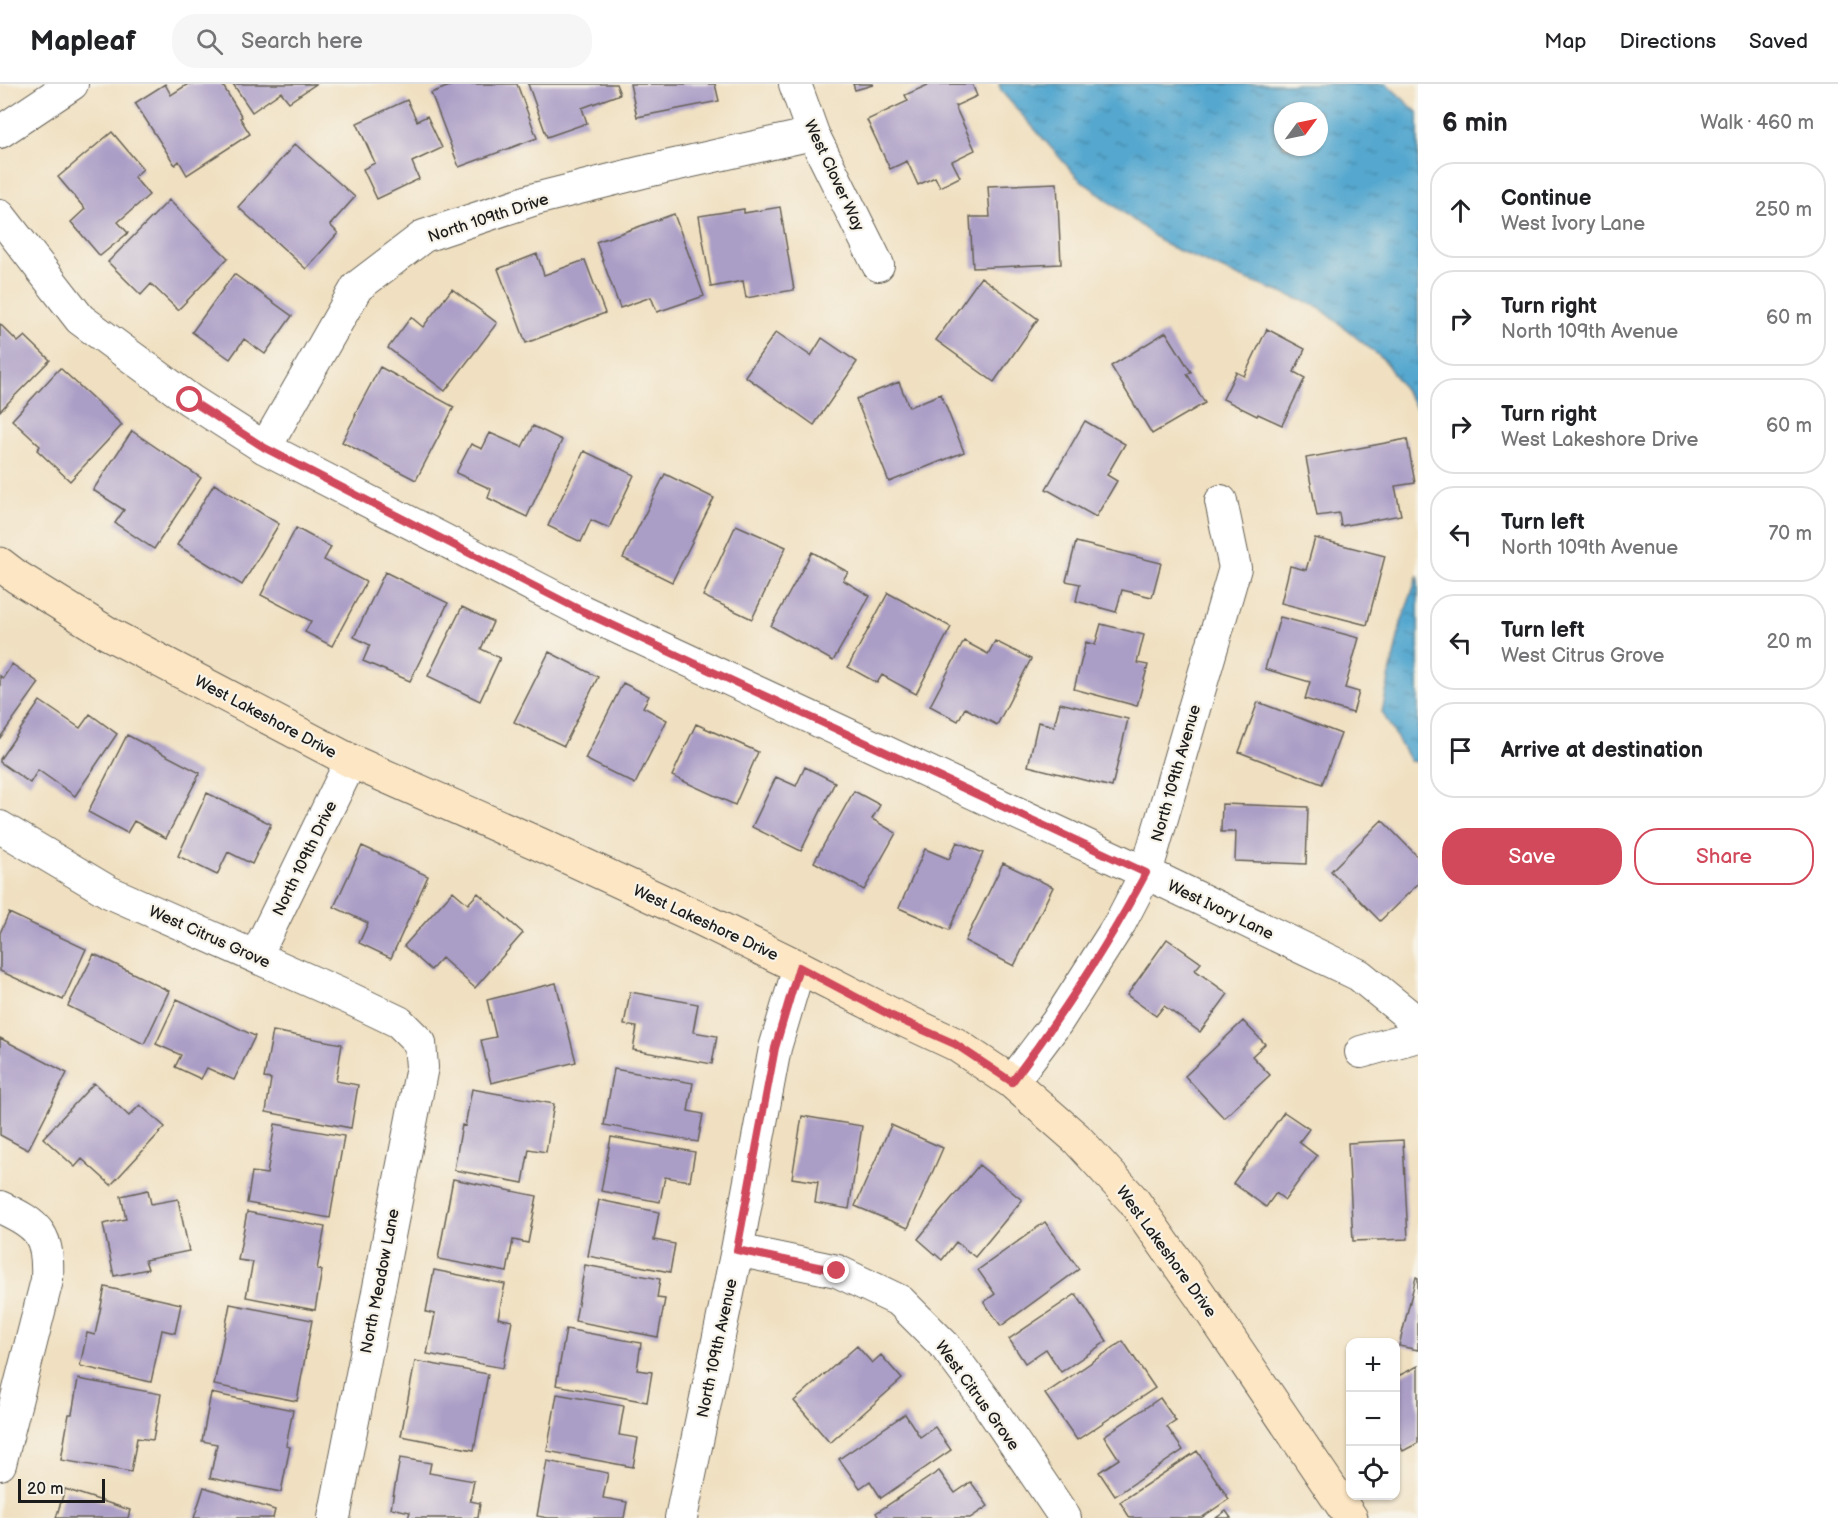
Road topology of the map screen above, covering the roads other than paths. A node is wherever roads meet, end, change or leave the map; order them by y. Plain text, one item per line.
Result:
1 (72, 84) edge
2 (795, 84) edge
3 (0, 132) edge
4 (813, 134) junction
5 (0, 216) edge
6 (878, 265) dead end
7 (265, 448) junction
8 (1221, 501) dead end
9 (0, 564) edge
10 (351, 760) junction
11 (0, 827) edge
12 (1146, 873) junction
13 (256, 956) junction
14 (799, 967) junction
15 (1418, 1023) edge
16 (1418, 1036) edge
17 (420, 1043) joint
18 (1360, 1052) dead end
19 (1012, 1082) junction
20 (0, 1207) edge
21 (737, 1250) junction
22 (0, 1464) edge
23 (334, 1518) edge
24 (681, 1518) edge
25 (1065, 1518) edge
26 (1351, 1518) edge

1 - 3 street
2 - 4 street, West Clover Way
4 - 6 street, West Clover Way
4 - 7 street, North 109th Drive
5 - 7 street, West Ivory Lane
7 - 12 street, West Ivory Lane
8 - 12 street, North 109th Avenue
9 - 10 street, West Lakeshore Drive
10 - 13 street, North 109th Drive
10 - 14 street, West Lakeshore Drive
11 - 13 street, West Citrus Grove
12 - 15 street, West Ivory Lane
12 - 19 street, North 109th Avenue
13 - 17 street, West Citrus Grove
14 - 19 street, West Lakeshore Drive
14 - 21 street, North 109th Avenue
16 - 18 street
17 - 23 street, North Meadow Lane
19 - 26 street, West Lakeshore Drive
20 - 22 street
21 - 24 street, North 109th Avenue
21 - 25 street, West Citrus Grove

